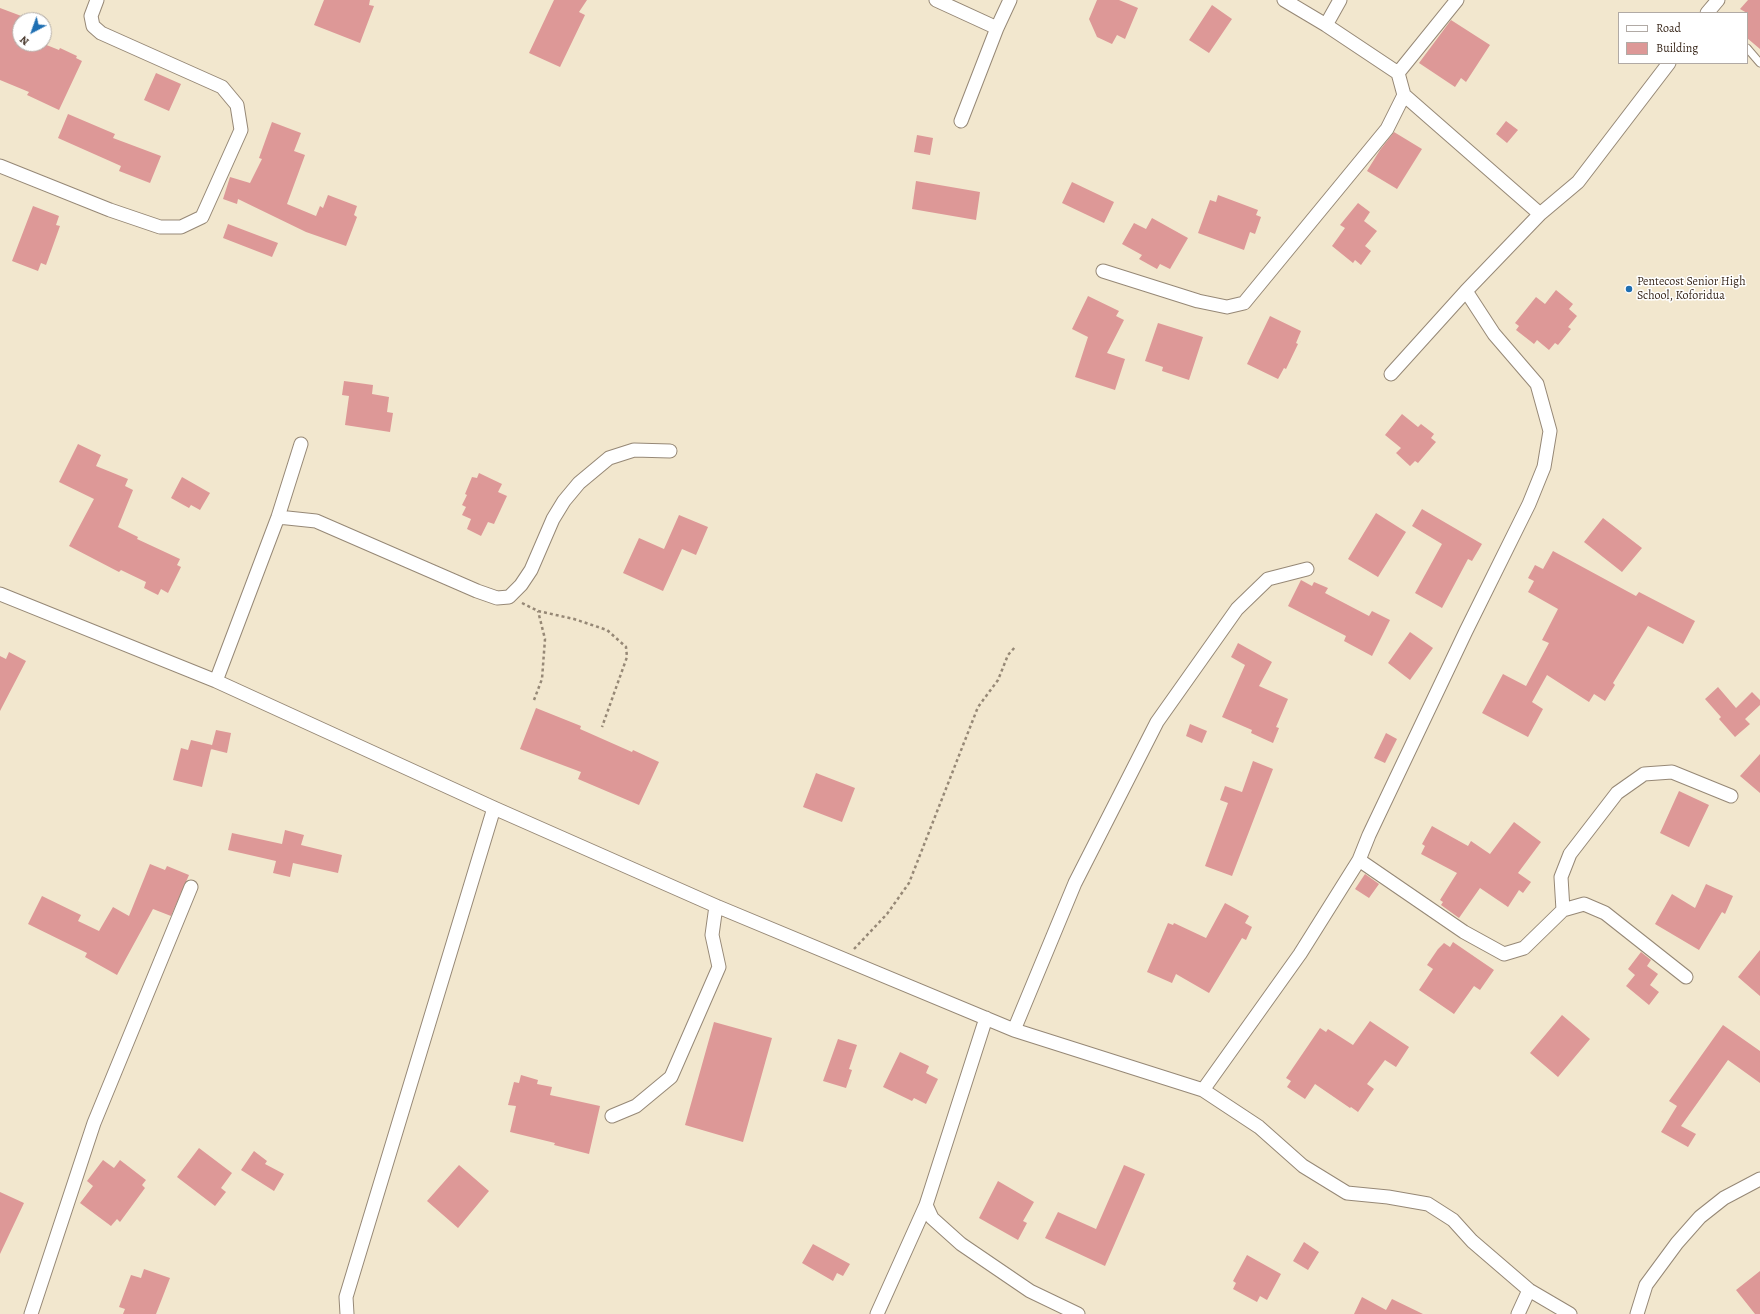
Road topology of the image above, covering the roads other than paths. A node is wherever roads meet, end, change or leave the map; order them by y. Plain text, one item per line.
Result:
1 (97, 0) edge
2 (936, 0) edge
3 (1010, 0) edge
4 (1284, 0) edge
5 (1340, 0) edge
6 (1457, 0) edge
7 (1326, 25) junction
8 (997, 28) junction
9 (1748, 49) edge
10 (1760, 63) edge
11 (1668, 64) edge
12 (1398, 73) junction
13 (1404, 95) junction
14 (961, 121) dead end
15 (0, 166) edge
16 (1540, 214) junction
17 (1103, 271) dead end
18 (1466, 291) junction
19 (1391, 374) dead end
20 (301, 444) dead end
21 (670, 451) dead end
22 (278, 517) junction
23 (1307, 569) dead end
24 (0, 594) edge
25 (216, 681) junction
26 (1731, 796) dead end
27 (494, 808) junction
28 (1359, 860) junction
29 (191, 887) dead end
30 (716, 906) junction
31 (1563, 910) junction
32 (1686, 976) dead end
33 (986, 1018) junction
34 (1014, 1030) junction
35 (1203, 1090) junction
36 (612, 1116) dead end
37 (1760, 1179) edge
38 (926, 1205) junction
39 (1529, 1290) junction
40 (30, 1314) edge
41 (347, 1314) edge
42 (877, 1314) edge
43 (1078, 1314) edge
44 (1518, 1314) edge
45 (1570, 1314) edge
46 (1637, 1314) edge

1 - 15 street
2 - 8 street
3 - 8 street
4 - 7 street
5 - 7 street
6 - 12 street
7 - 12 street
8 - 14 street
9 - 10 lane
11 - 16 street
12 - 13 street
13 - 16 street
13 - 17 street
16 - 18 street
18 - 19 street
18 - 28 street
20 - 22 street
21 - 22 street
22 - 25 street
23 - 34 street
24 - 25 street
25 - 27 street
26 - 31 street
27 - 30 street
27 - 41 street
28 - 31 street
28 - 35 street
29 - 40 street
30 - 33 street
30 - 36 street
31 - 32 street
33 - 34 street
33 - 38 street
34 - 35 street
35 - 39 street
37 - 46 street
38 - 42 street
38 - 43 street
39 - 44 street
39 - 45 street

